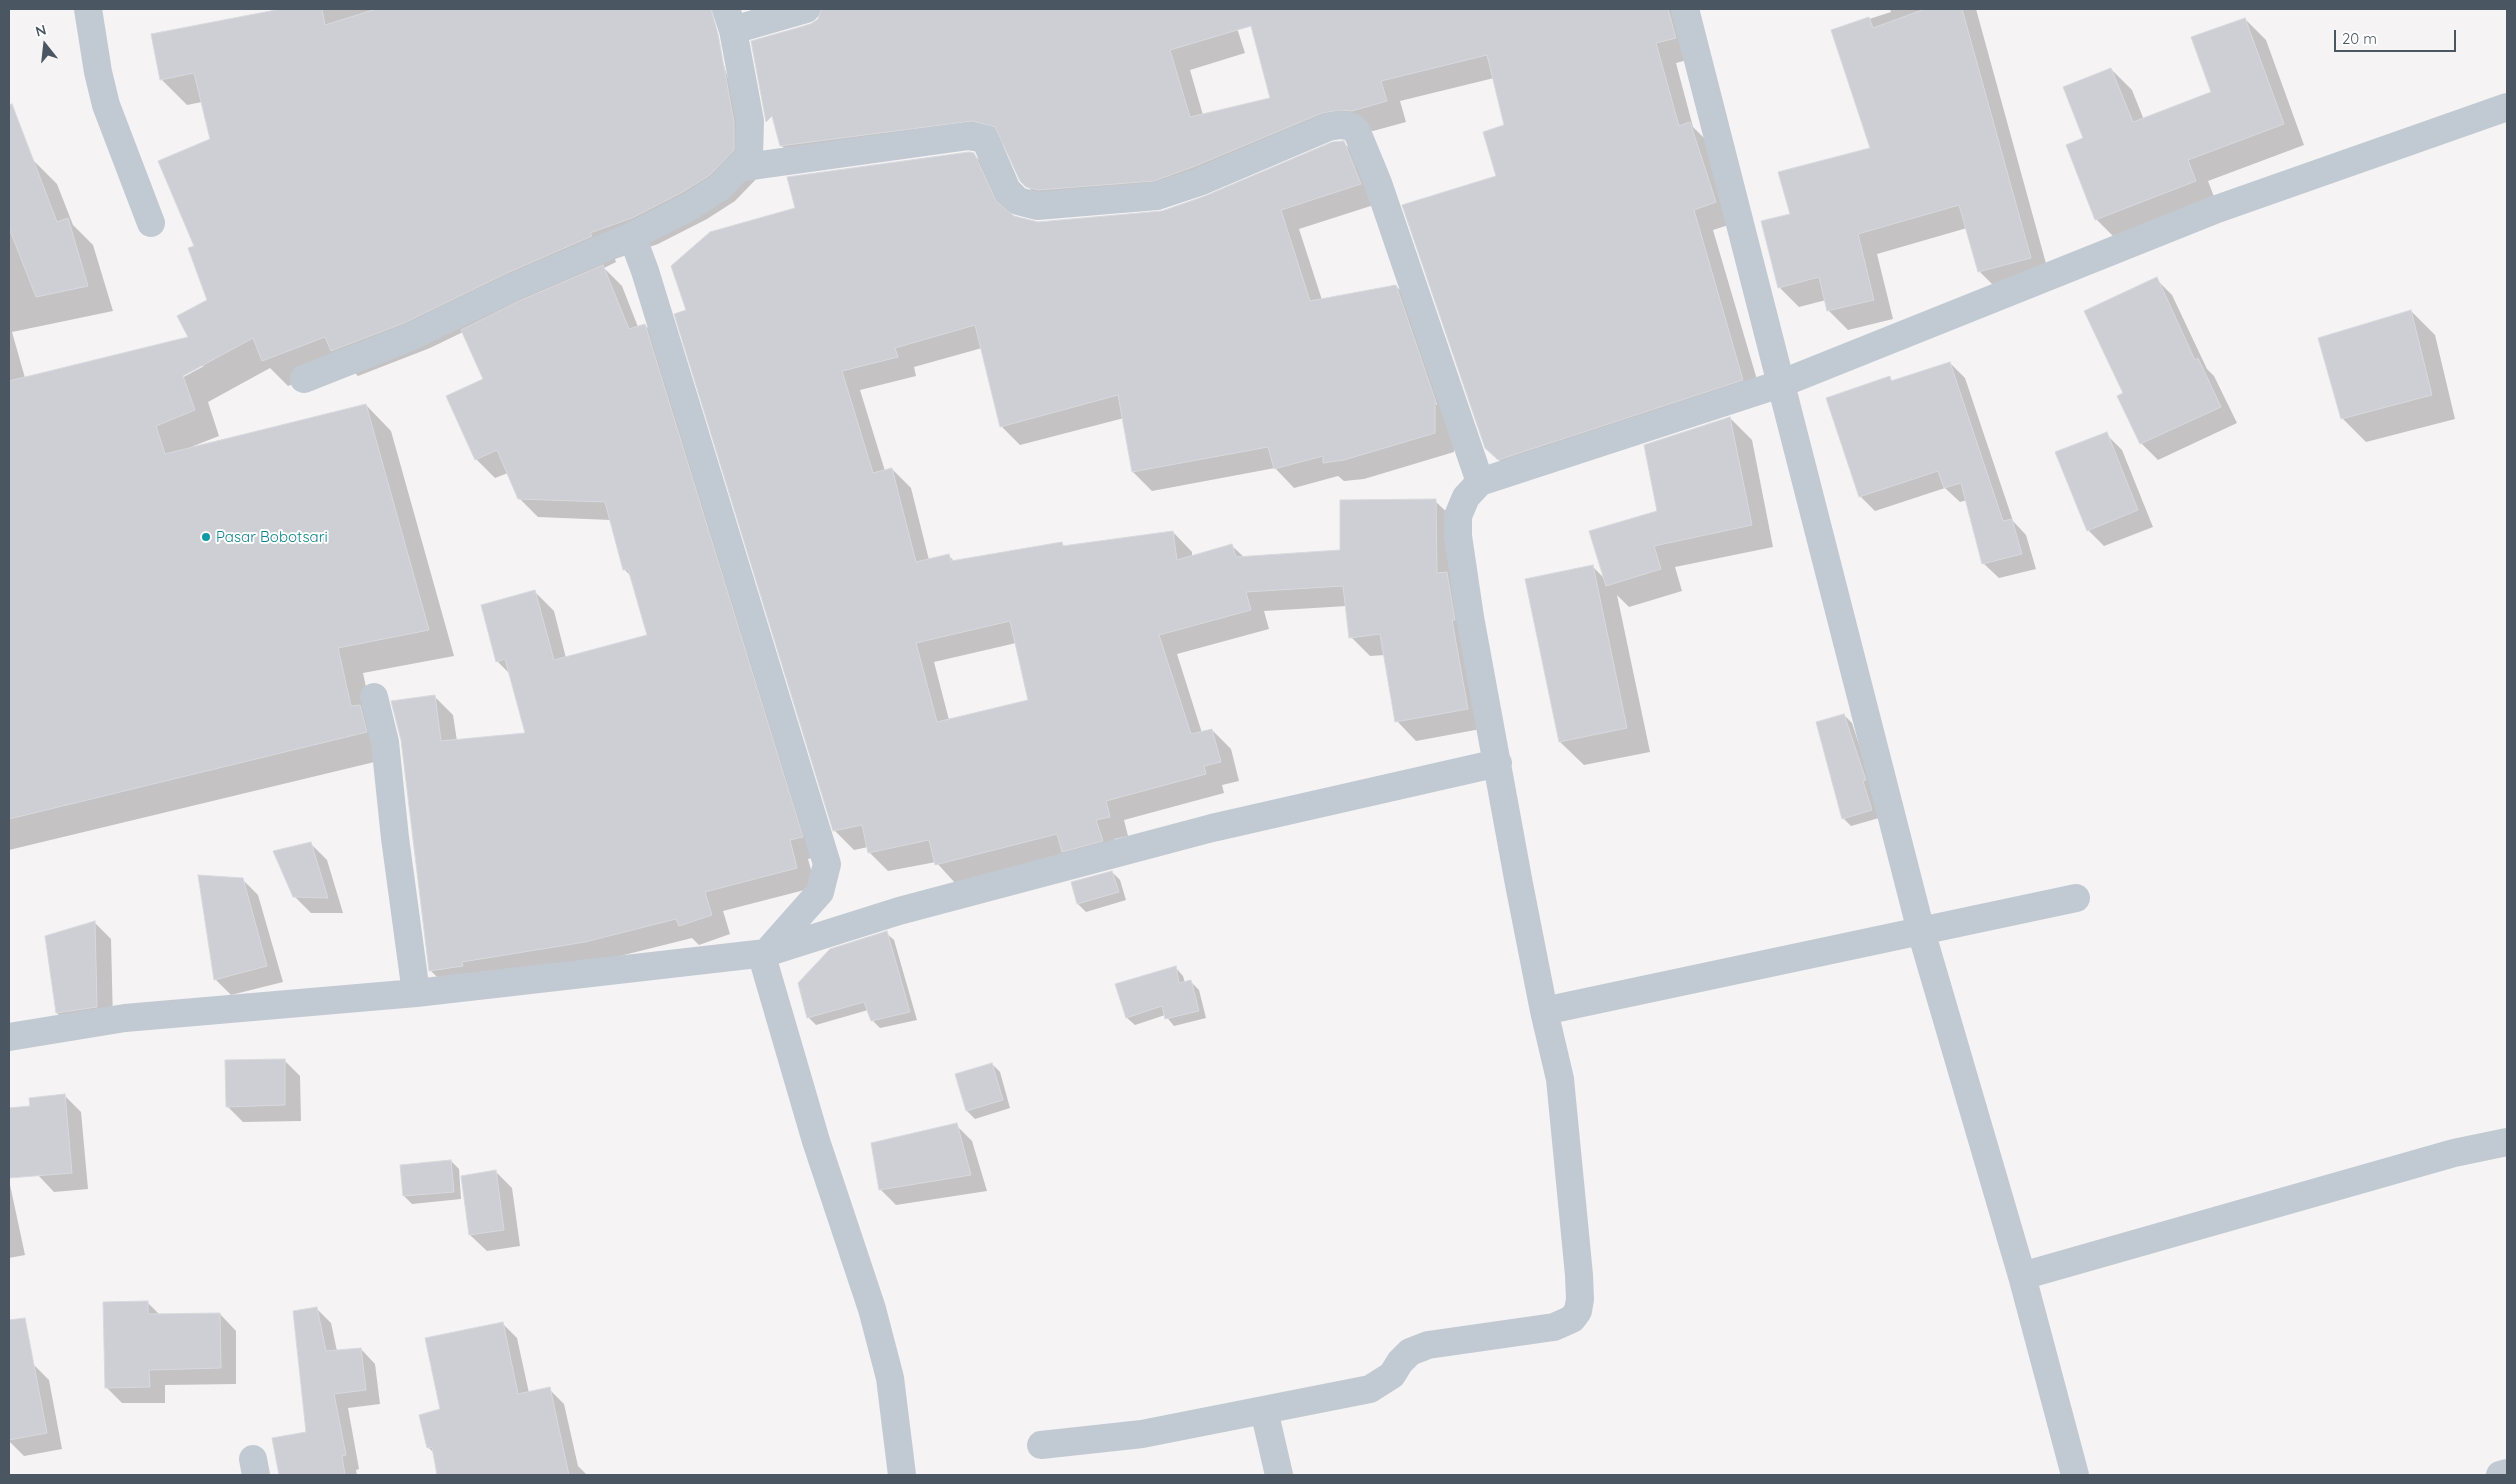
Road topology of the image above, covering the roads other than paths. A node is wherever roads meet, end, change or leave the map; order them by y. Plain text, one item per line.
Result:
1 (88, 9) edge
2 (806, 9) edge
3 (1686, 9) edge
4 (730, 20) edge
5 (2507, 107) edge
6 (738, 168) junction
7 (151, 223) dead end
8 (632, 236) junction
9 (304, 379) dead end
10 (1780, 384) junction
11 (1480, 482) junction
12 (374, 697) dead end
13 (1498, 763) junction
14 (2076, 898) dead end
15 (1921, 931) junction
16 (766, 953) junction
17 (416, 993) junction
18 (1544, 1011) junction
19 (9, 1036) edge
20 (2507, 1142) edge
21 (2022, 1276) junction
22 (1264, 1410) junction
23 (1041, 1445) dead end
24 (2507, 1473) edge
25 (902, 1475) edge
26 (1279, 1475) edge
27 (2075, 1475) edge
28 (2500, 1475) edge

1 - 7 street
2 - 4 street
3 - 10 street
4 - 6 street
5 - 10 street
6 - 8 street
6 - 11 street
8 - 9 street
8 - 16 street
10 - 11 street
10 - 15 street
11 - 13 street
12 - 17 street
13 - 16 street
13 - 18 street
14 - 15 street
15 - 18 street
15 - 21 street
16 - 17 street
16 - 25 street
17 - 19 street
18 - 22 street
20 - 21 street
21 - 27 street
22 - 23 street
22 - 26 street
24 - 28 street

